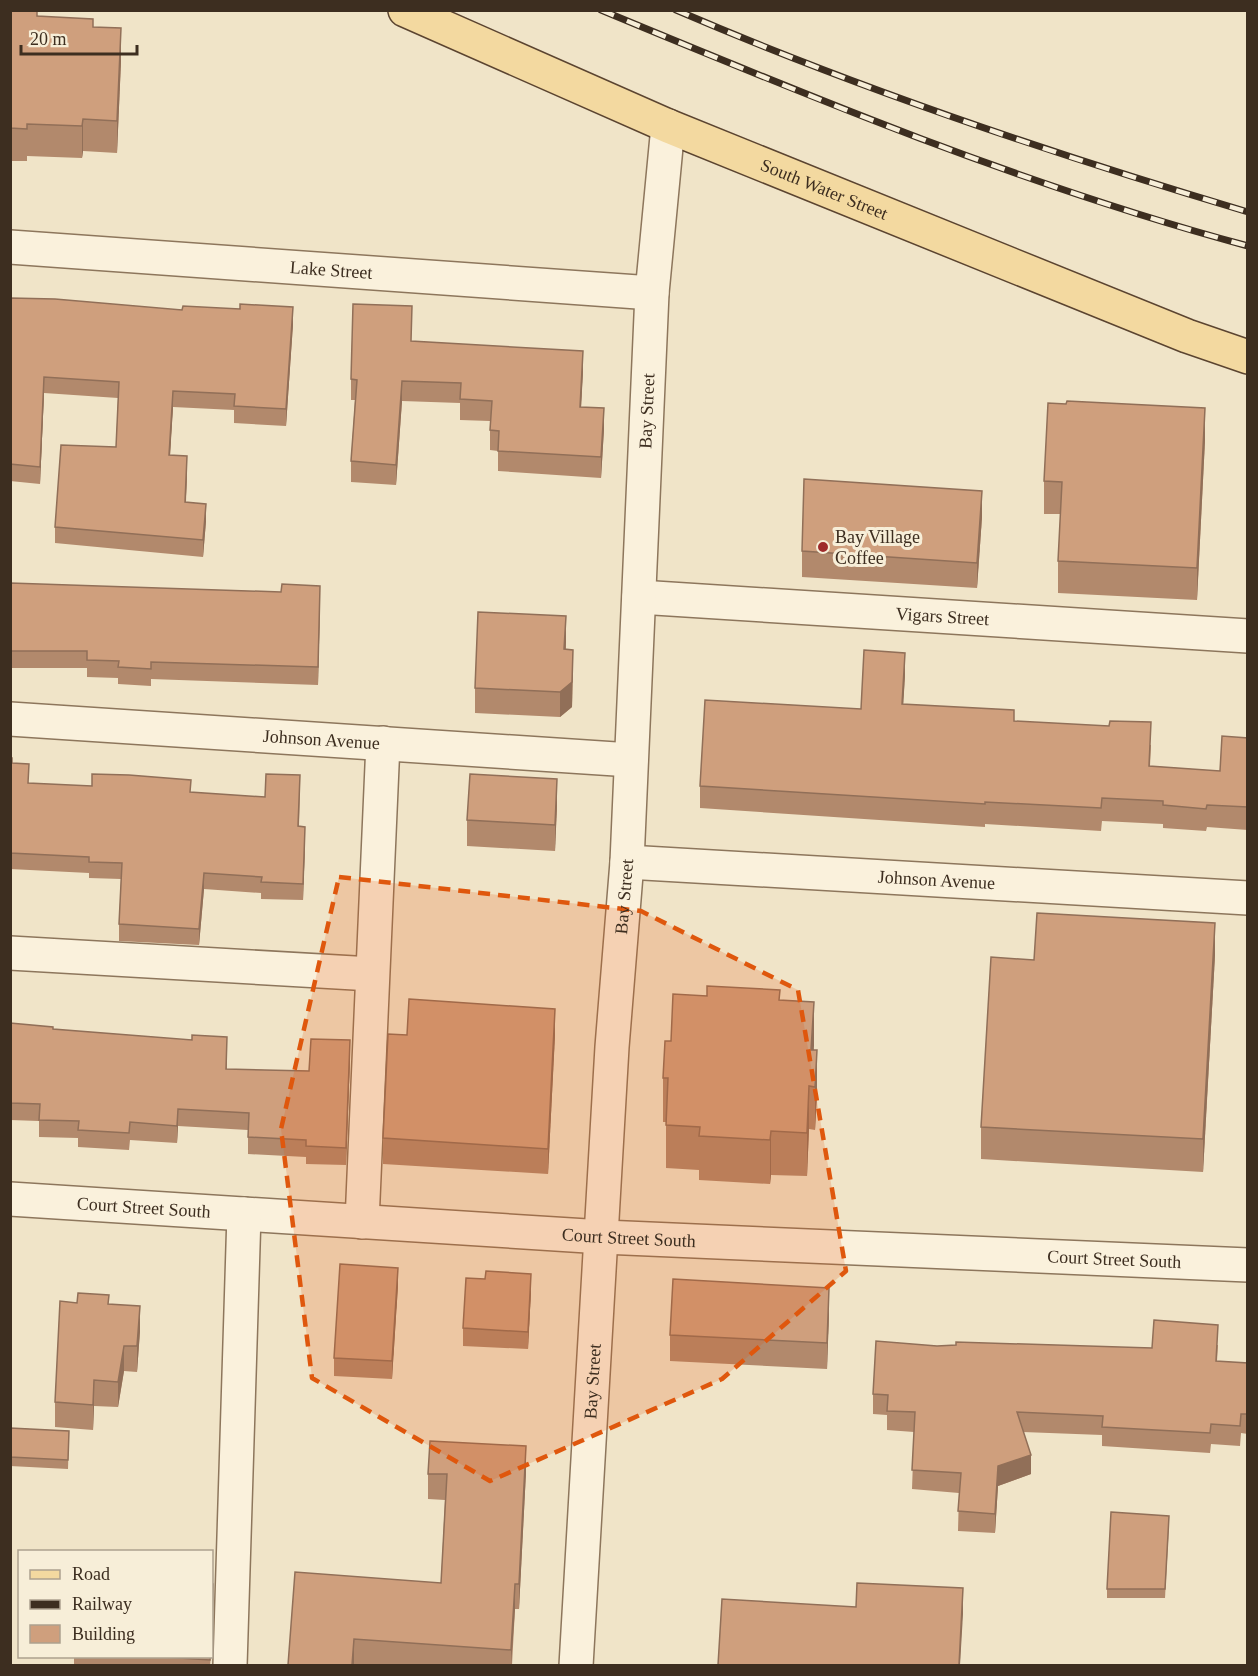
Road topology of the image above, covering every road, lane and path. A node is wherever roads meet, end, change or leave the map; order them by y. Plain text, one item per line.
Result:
1 (405, 10) edge
2 (668, 126) junction
3 (10, 247) edge
4 (652, 293) junction
5 (1248, 357) edge
6 (639, 597) junction
7 (1248, 636) edge
8 (10, 719) edge
9 (383, 743) junction
10 (631, 760) junction
11 (627, 862) junction
12 (1248, 898) edge
13 (10, 953) edge
14 (372, 974) junction
15 (10, 1199) edge
16 (244, 1214) junction
17 (362, 1222) junction
18 (603, 1237) junction
19 (1248, 1265) edge
20 (230, 1665) edge
21 (576, 1665) edge

1 - 2 main road, South Water Street
2 - 4 street, Bay Street
2 - 5 main road, South Water Street
3 - 4 street, Lake Street
4 - 6 street, Bay Street
6 - 7 street, Vigars Street
6 - 10 street, Bay Street
8 - 9 street, Johnson Avenue
9 - 10 street, Johnson Avenue
9 - 14 street
10 - 11 street, Bay Street
11 - 12 street, Johnson Avenue
11 - 18 street, Bay Street
13 - 14 street
14 - 17 street
15 - 16 street, Court Street South
16 - 17 street, Court Street South
16 - 20 street
17 - 18 street, Court Street South
18 - 19 street, Court Street South
18 - 21 street, Bay Street

